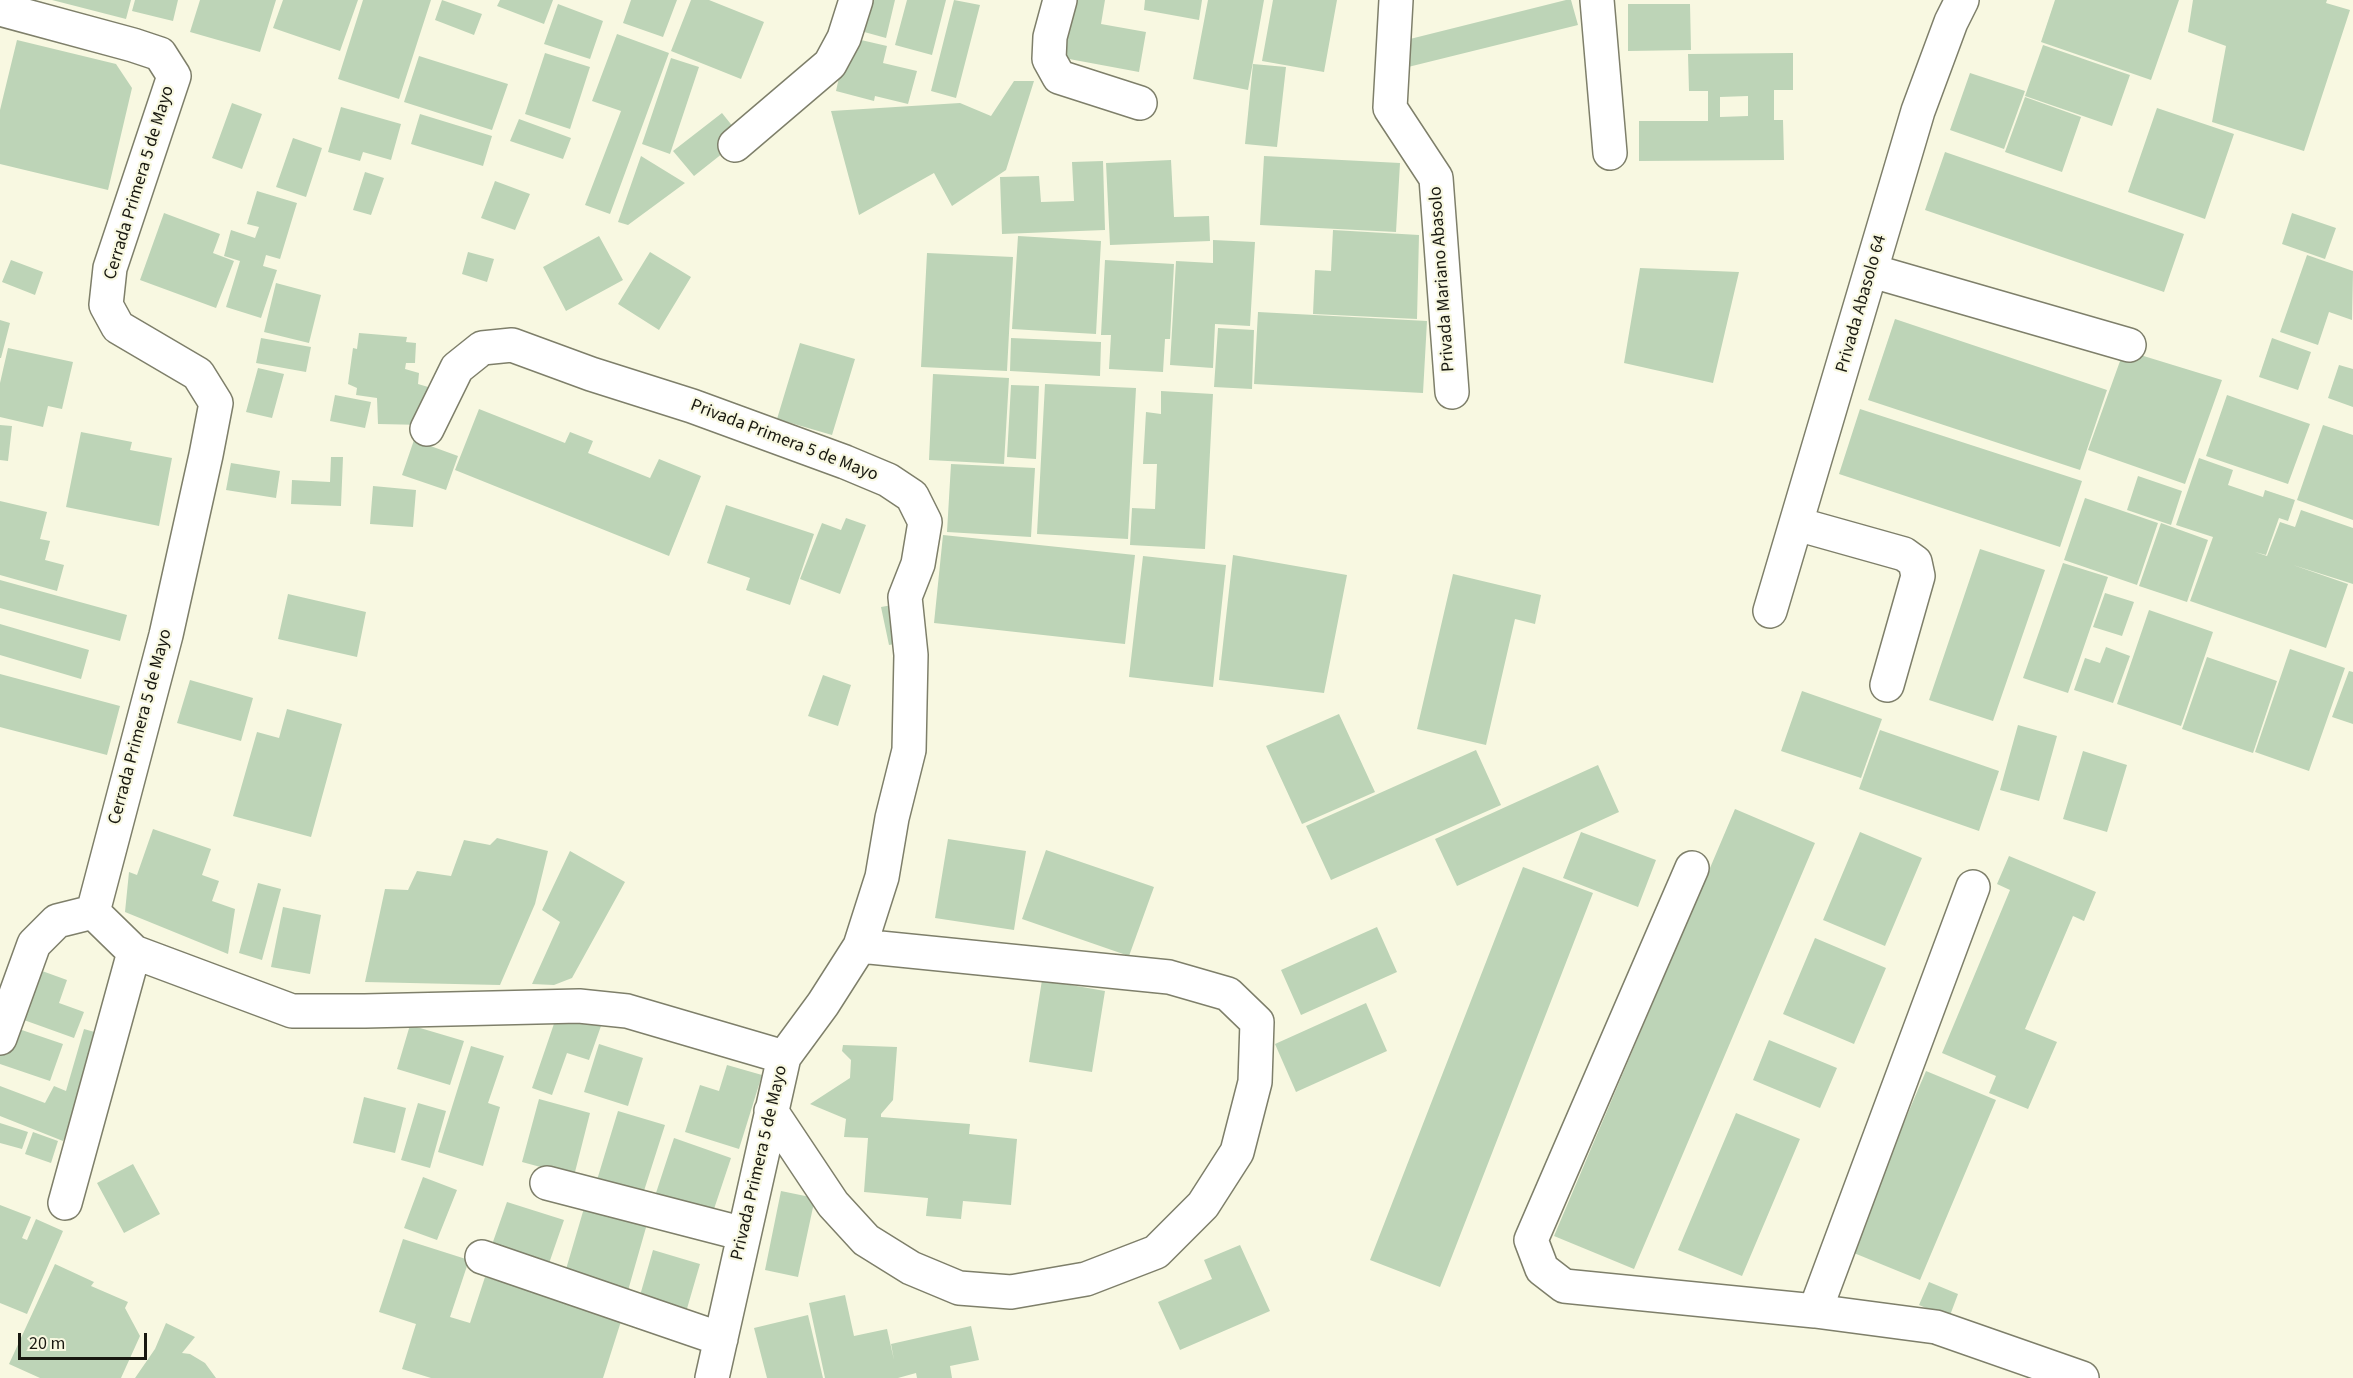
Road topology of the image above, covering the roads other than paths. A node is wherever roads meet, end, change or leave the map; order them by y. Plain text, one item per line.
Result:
1 (856, 0) edge
2 (1060, 0) edge
3 (1396, 0) edge
4 (1597, 0) edge
5 (1962, 0) edge
6 (0, 9) edge
7 (1140, 103) dead end
8 (735, 145) dead end
9 (1610, 153) dead end
10 (1872, 271) junction
11 (2129, 345) dead end
12 (1452, 392) dead end
13 (427, 429) dead end
14 (1797, 524) junction
15 (1770, 611) dead end
16 (1887, 685) dead end
17 (1692, 868) dead end
18 (1973, 888) dead end
19 (93, 912) junction
20 (860, 946) junction
21 (134, 952) junction
22 (0, 1038) edge
23 (783, 1057) junction
24 (771, 1111) junction
25 (547, 1183) dead end
26 (65, 1203) dead end
27 (744, 1234) junction
28 (482, 1257) dead end
29 (1815, 1311) junction
30 (721, 1339) junction
31 (712, 1378) edge
32 (2082, 1378) edge

1 - 8 street
2 - 7 street
3 - 12 street, Privada Mariano Abasolo
4 - 9 street
5 - 10 street, Privada Abasolo 64
6 - 19 street, Cerrada Primera 5 de Mayo
10 - 11 street
10 - 14 street, Privada Abasolo 64
13 - 20 street, Privada Primera 5 de Mayo
14 - 15 street, Privada Abasolo 64
14 - 16 street
17 - 29 street
18 - 29 street
19 - 21 street
19 - 22 street
20 - 23 street, Privada Primera 5 de Mayo
20 - 24 street
21 - 23 street
21 - 26 street
23 - 24 street, Privada Primera 5 de Mayo
24 - 27 street, Privada Primera 5 de Mayo
25 - 27 street
27 - 30 street, Privada Primera 5 de Mayo
28 - 30 street
29 - 32 street
30 - 31 street, Privada Primera 5 de Mayo

